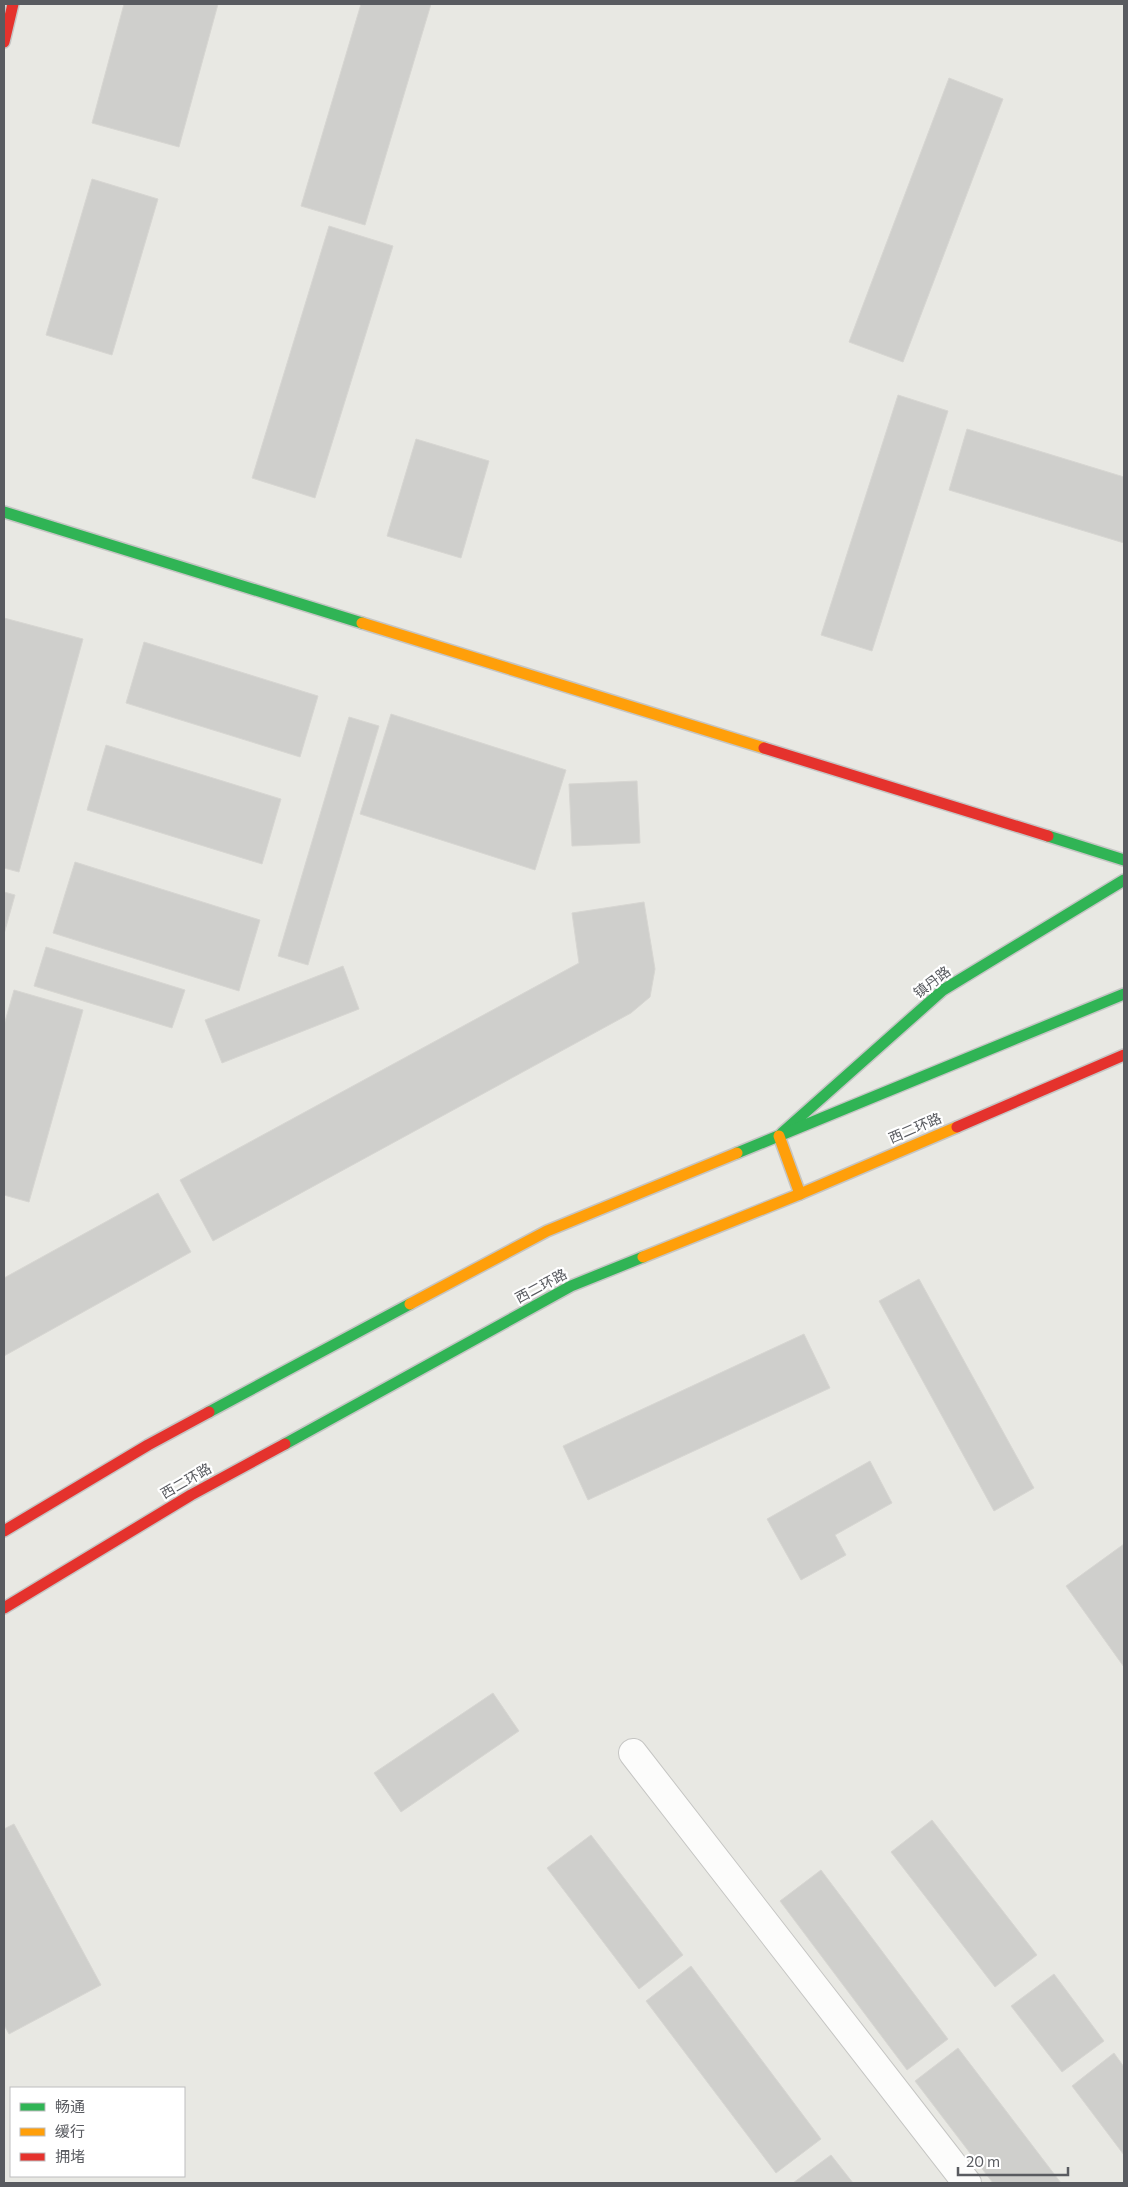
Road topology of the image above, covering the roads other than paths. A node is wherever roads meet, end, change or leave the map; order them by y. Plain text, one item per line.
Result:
1 (13, 4) edge
2 (4, 42) edge
3 (4, 512) edge
4 (1124, 860) edge
5 (1124, 880) edge
6 (1124, 994) edge
7 (1124, 1055) edge
8 (778, 1136) junction
9 (800, 1194) junction
10 (4, 1531) edge
11 (4, 1608) edge
12 (633, 1753) dead end
13 (966, 2183) edge

1 - 2 main road
3 - 4 main road
5 - 8 main road, 镇丹路
6 - 8 main road
7 - 9 main road, 西二环路
8 - 9 main road
8 - 10 main road
9 - 11 main road, 西二环路
12 - 13 street

